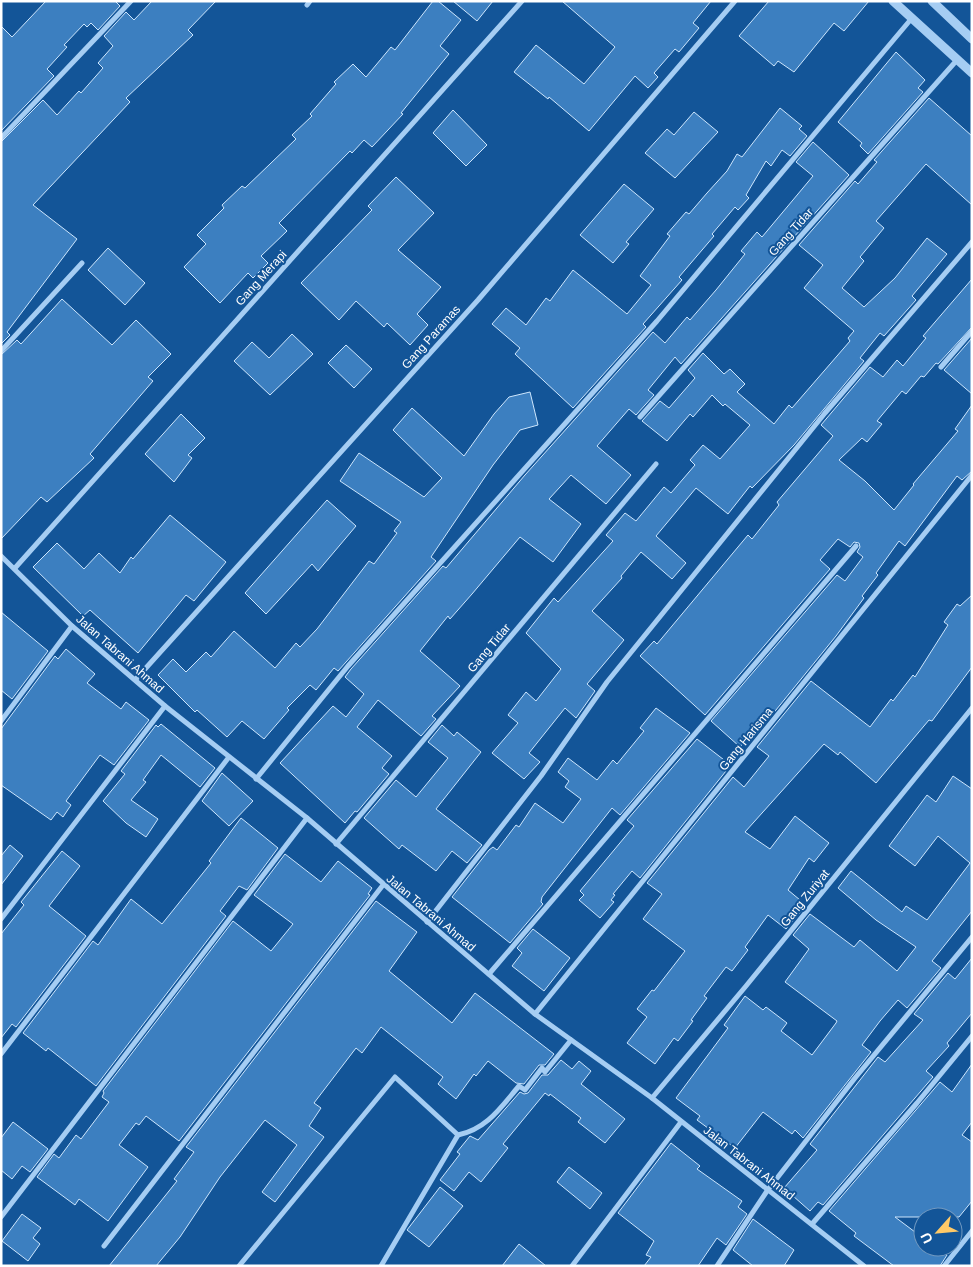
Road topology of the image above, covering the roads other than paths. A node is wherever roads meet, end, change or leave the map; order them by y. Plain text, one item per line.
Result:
1 (131, 1) edge
2 (522, 1) edge
3 (735, 1) edge
4 (893, 1) edge
5 (934, 2) edge
6 (912, 18) junction
7 (972, 39) edge
8 (957, 60) junction
9 (972, 73) edge
10 (1, 138) edge
11 (972, 242) edge
12 (82, 263) dead end
13 (972, 331) edge
14 (1, 351) edge
15 (941, 367) dead end
16 (640, 417) dead end
17 (656, 464) dead end
18 (972, 475) edge
19 (856, 546) dead end
20 (1, 556) edge
21 (15, 568) junction
22 (72, 626) junction
23 (136, 679) junction
24 (165, 706) junction
25 (972, 708) edge
26 (1, 721) edge
27 (229, 757) junction
28 (256, 778) junction
29 (307, 818) junction
30 (336, 844) junction
31 (383, 885) junction
32 (1, 919) edge
33 (427, 922) junction
34 (972, 937) edge
35 (489, 974) junction
36 (535, 1014) junction
37 (972, 1036) edge
38 (571, 1040) junction
39 (1, 1054) edge
40 (652, 1098) junction
41 (681, 1122) junction
42 (458, 1134) junction
43 (767, 1191) junction
44 (1, 1217) edge
45 (812, 1224) junction
46 (972, 1231) edge
47 (104, 1246) dead end
48 (239, 1266) edge
49 (381, 1266) edge
50 (572, 1266) edge
51 (716, 1266) edge
52 (864, 1266) edge
53 (944, 1266) edge

1 - 10 street
2 - 21 street, Gang Merapi
3 - 23 street, Gang Paramas
4 - 6 street
5 - 7 street
6 - 8 street
6 - 28 street
8 - 9 street
8 - 16 street, Gang Tidar
11 - 33 street
12 - 14 street
13 - 15 street
17 - 30 street, Gang Tidar
18 - 36 street, Gang Harisma
19 - 35 street
20 - 21 street, Jalan Tabrani Ahmad
21 - 22 street, Jalan Tabrani Ahmad
22 - 23 street, Jalan Tabrani Ahmad
22 - 26 street
23 - 24 street, Jalan Tabrani Ahmad
24 - 27 street, Jalan Tabrani Ahmad
24 - 32 street
25 - 40 street, Gang Zuriyat
27 - 28 street, Jalan Tabrani Ahmad
27 - 39 street
28 - 29 street, Jalan Tabrani Ahmad
29 - 30 street, Jalan Tabrani Ahmad
29 - 44 street
30 - 31 street, Jalan Tabrani Ahmad
31 - 33 street, Jalan Tabrani Ahmad
31 - 47 street
33 - 35 street, Jalan Tabrani Ahmad
34 - 43 street
35 - 36 street, Jalan Tabrani Ahmad
36 - 38 street, Jalan Tabrani Ahmad
37 - 45 street
38 - 40 street, Jalan Tabrani Ahmad
38 - 42 street
40 - 41 street, Jalan Tabrani Ahmad
41 - 43 street, Jalan Tabrani Ahmad
41 - 50 street
42 - 48 street
42 - 49 street
43 - 45 street, Jalan Tabrani Ahmad
43 - 51 street
45 - 52 street, Jalan Tabrani Ahmad
46 - 53 street

